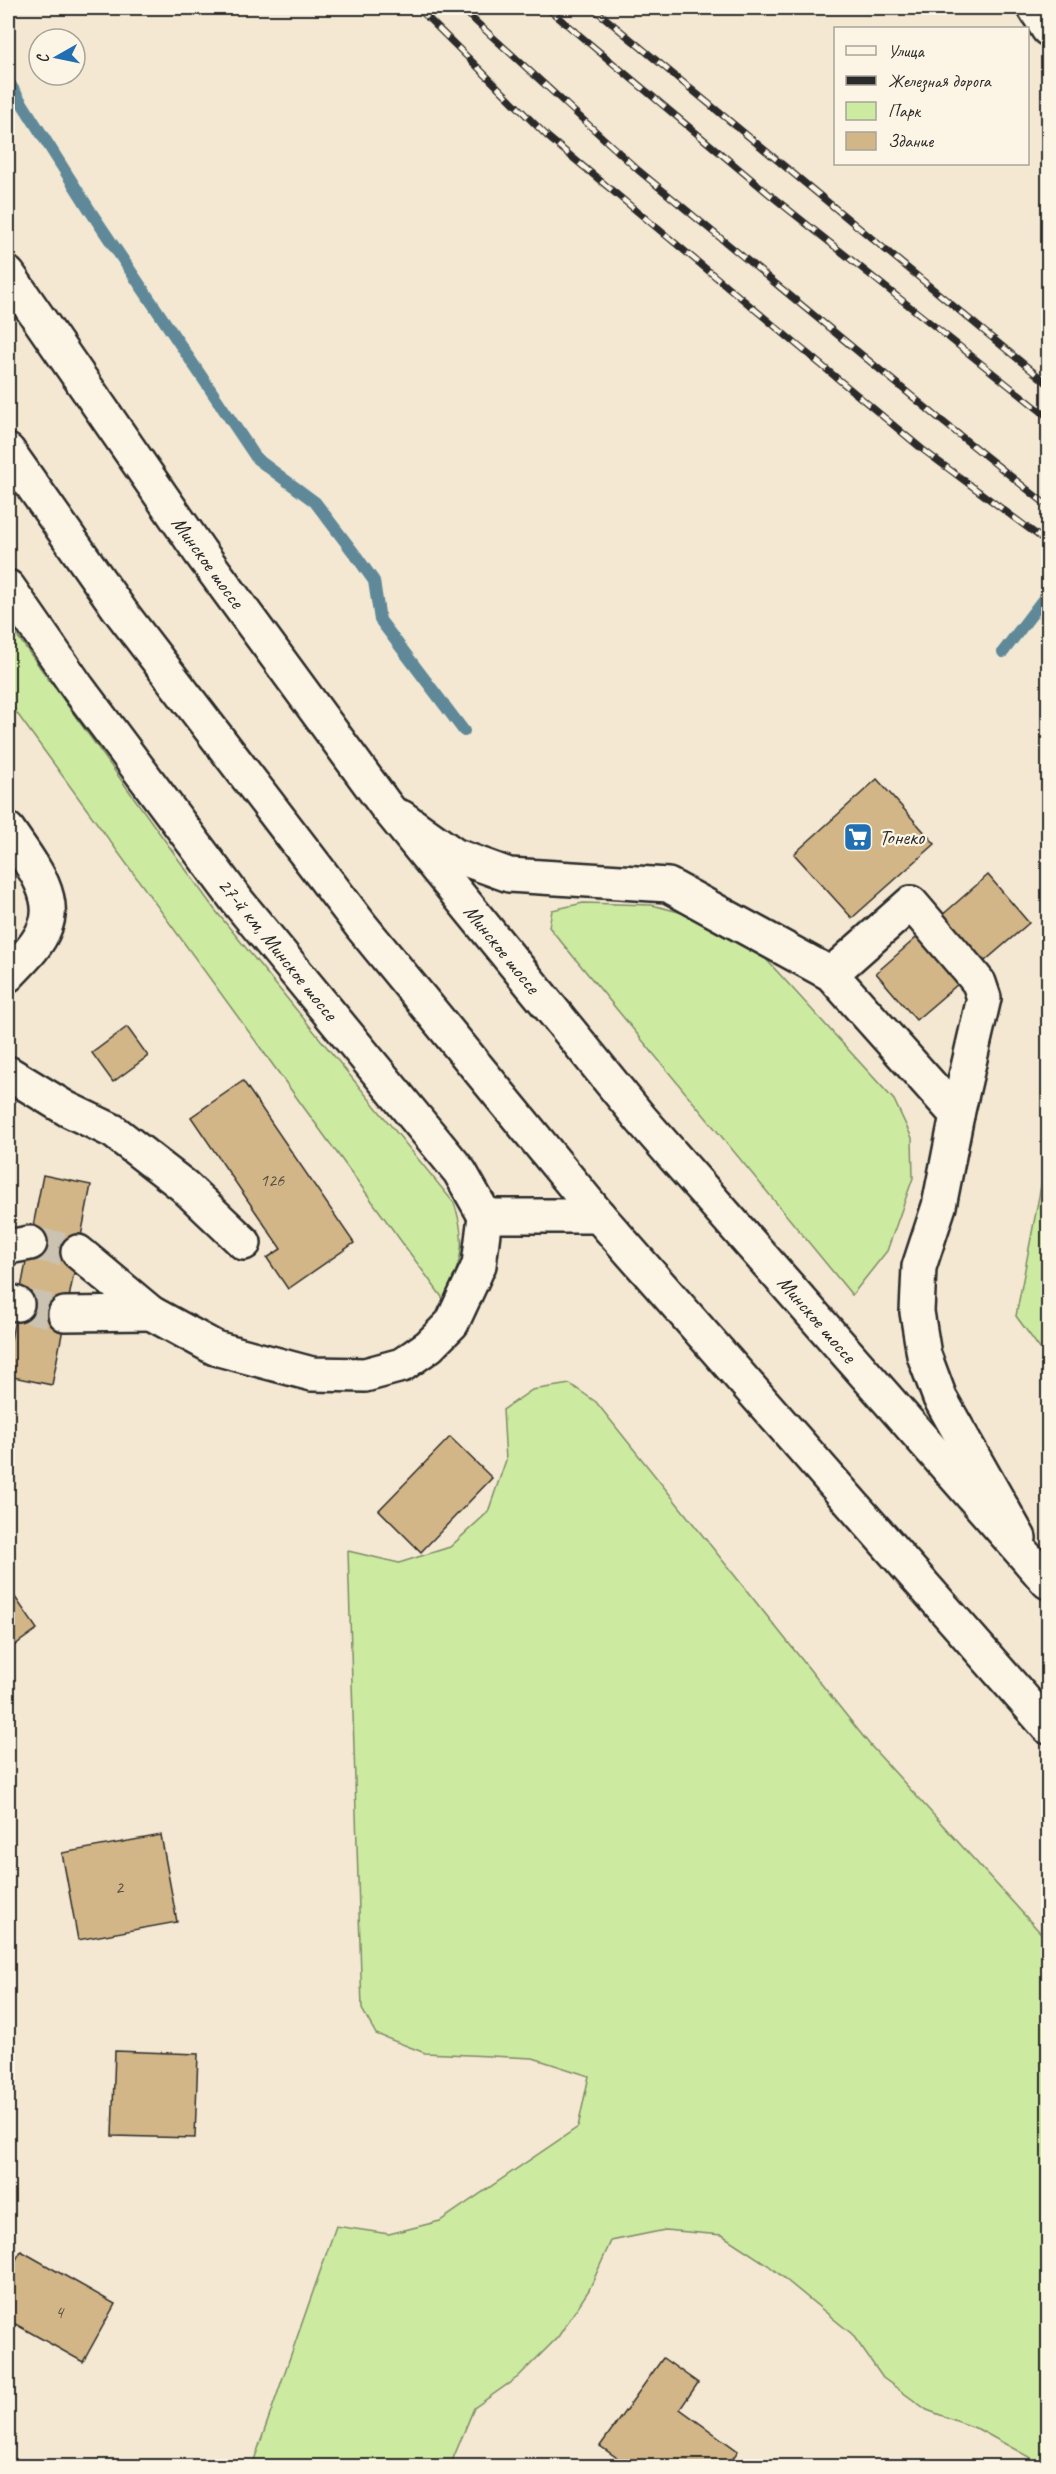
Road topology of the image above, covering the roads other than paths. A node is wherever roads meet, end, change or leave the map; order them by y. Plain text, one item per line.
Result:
1 (1035, 8) edge
2 (1048, 29) edge
3 (8, 274) edge
4 (8, 451) edge
5 (8, 587) edge
6 (386, 806) junction
7 (8, 830) edge
8 (831, 974) junction
9 (8, 975) edge
10 (8, 1073) edge
11 (957, 1115) junction
12 (485, 1216) junction
13 (599, 1216) junction
14 (244, 1243) dead end
15 (78, 1252) tunnel mouth
16 (151, 1313) junction
17 (66, 1314) tunnel mouth
18 (1042, 1575) edge
19 (1048, 1727) edge

1 - 2 main road
3 - 6 main road, Минское шоссе
4 - 13 main road
5 - 12 main road, 27-й км, Минское шоссе
6 - 8 main road
6 - 18 main road, Минское шоссе
7 - 9 main road
8 - 11 main road
8 - 11 main road
10 - 14 main road
11 - 18 main road
12 - 13 main road
12 - 16 main road
13 - 19 main road
15 - 16 main road
16 - 17 main road

